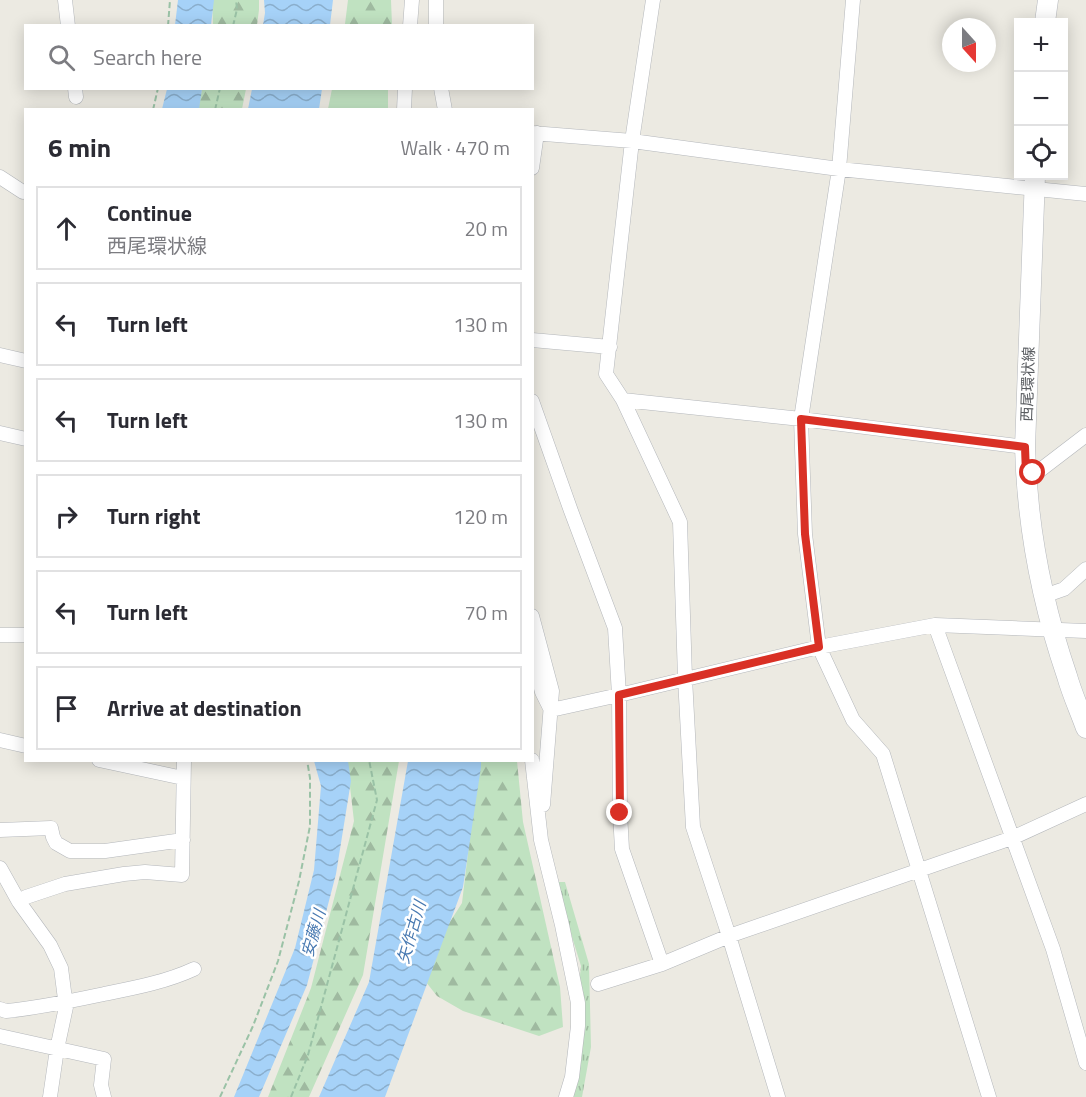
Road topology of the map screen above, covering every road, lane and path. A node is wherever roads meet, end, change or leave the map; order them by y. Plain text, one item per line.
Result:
1 (65, 0) edge
2 (170, 0) edge
3 (236, 0) edge
4 (412, 0) edge
5 (436, 0) edge
6 (653, 0) edge
7 (853, 0) edge
8 (1048, 0) edge
9 (1046, 18) edge
10 (68, 24) edge
11 (168, 24) edge
12 (233, 24) edge
13 (410, 24) edge
14 (436, 24) edge
15 (158, 90) edge
16 (220, 90) edge
17 (405, 90) edge
18 (441, 90) edge
19 (153, 108) edge
20 (215, 108) edge
21 (404, 108) edge
22 (445, 108) edge
23 (535, 133) edge
24 (632, 141) junction
25 (839, 169) junction
26 (0, 177) edge
27 (1035, 182) edge
28 (23, 192) dead end
29 (1086, 195) edge
30 (534, 340) edge
31 (610, 347) junction
32 (0, 355) edge
33 (24, 360) edge
34 (623, 400) junction
35 (534, 407) edge
36 (801, 419) junction
37 (0, 433) edge
38 (1086, 435) edge
39 (24, 439) edge
40 (1025, 447) junction
41 (1026, 474) junction
42 (1086, 569) edge
43 (1044, 596) junction
44 (534, 624) edge
45 (935, 625) junction
46 (1053, 630) junction
47 (1086, 631) edge
48 (0, 635) edge
49 (24, 635) edge
50 (819, 647) junction
51 (534, 662) edge
52 (685, 678) junction
53 (619, 695) junction
54 (551, 710) junction
55 (1086, 728) edge
56 (0, 740) edge
57 (24, 746) edge
58 (108, 762) edge
59 (184, 762) edge
60 (307, 762) edge
61 (369, 762) edge
62 (532, 762) edge
63 (183, 778) junction
64 (1086, 804) edge
65 (0, 830) edge
66 (1012, 838) junction
67 (183, 840) junction
68 (541, 840) junction
69 (129, 848) junction
70 (0, 868) edge
71 (918, 870) junction
72 (130, 873) junction
73 (19, 902) junction
74 (729, 936) junction
75 (662, 964) junction
76 (194, 969) dead end
77 (598, 984) dead end
78 (65, 1002) junction
79 (0, 1009) edge
80 (0, 1036) edge
81 (57, 1048) junction
82 (1086, 1063) edge
83 (50, 1097) edge
84 (104, 1097) edge
85 (220, 1097) edge
86 (291, 1097) edge
87 (566, 1097) edge
88 (778, 1097) edge
89 (989, 1097) edge

1 - 10 street
2 - 11 path
3 - 12 path
4 - 13 street
5 - 14 street
6 - 24 street
7 - 25 street
8 - 9 main road
15 - 19 path
16 - 20 path
17 - 21 street
18 - 22 street
23 - 24 street
24 - 25 street
24 - 31 street
25 - 27 street
25 - 36 street
26 - 28 street
27 - 29 street
27 - 40 main road, 西尾環状線
30 - 31 street
31 - 34 street
32 - 33 street
34 - 36 street
34 - 52 street
35 - 53 street
36 - 40 street
36 - 50 street
37 - 39 street
38 - 41 street
40 - 41 main road, 西尾環状線
41 - 43 main road, 西尾環状線
42 - 43 street
43 - 46 main road, 西尾環状線
44 - 54 street
45 - 46 street
45 - 50 street
45 - 66 street
46 - 47 street
46 - 55 main road, 西尾環状線
48 - 49 street
50 - 52 street
50 - 71 street
51 - 54 street
52 - 53 street
52 - 74 street
53 - 54 street
53 - 75 street
54 - 68 street
56 - 57 street
58 - 63 street
59 - 63 street
60 - 85 path
61 - 86 path
62 - 68 street
63 - 67 street
64 - 66 street
65 - 69 street
66 - 71 street
66 - 82 street
67 - 69 street
67 - 72 street
68 - 87 street
69 - 72 street
70 - 73 street
71 - 74 street
71 - 89 street
72 - 73 street
73 - 78 street
74 - 75 street
74 - 88 street
75 - 77 street
76 - 78 street
78 - 79 street
78 - 81 street
80 - 81 street
81 - 83 street
81 - 84 street

